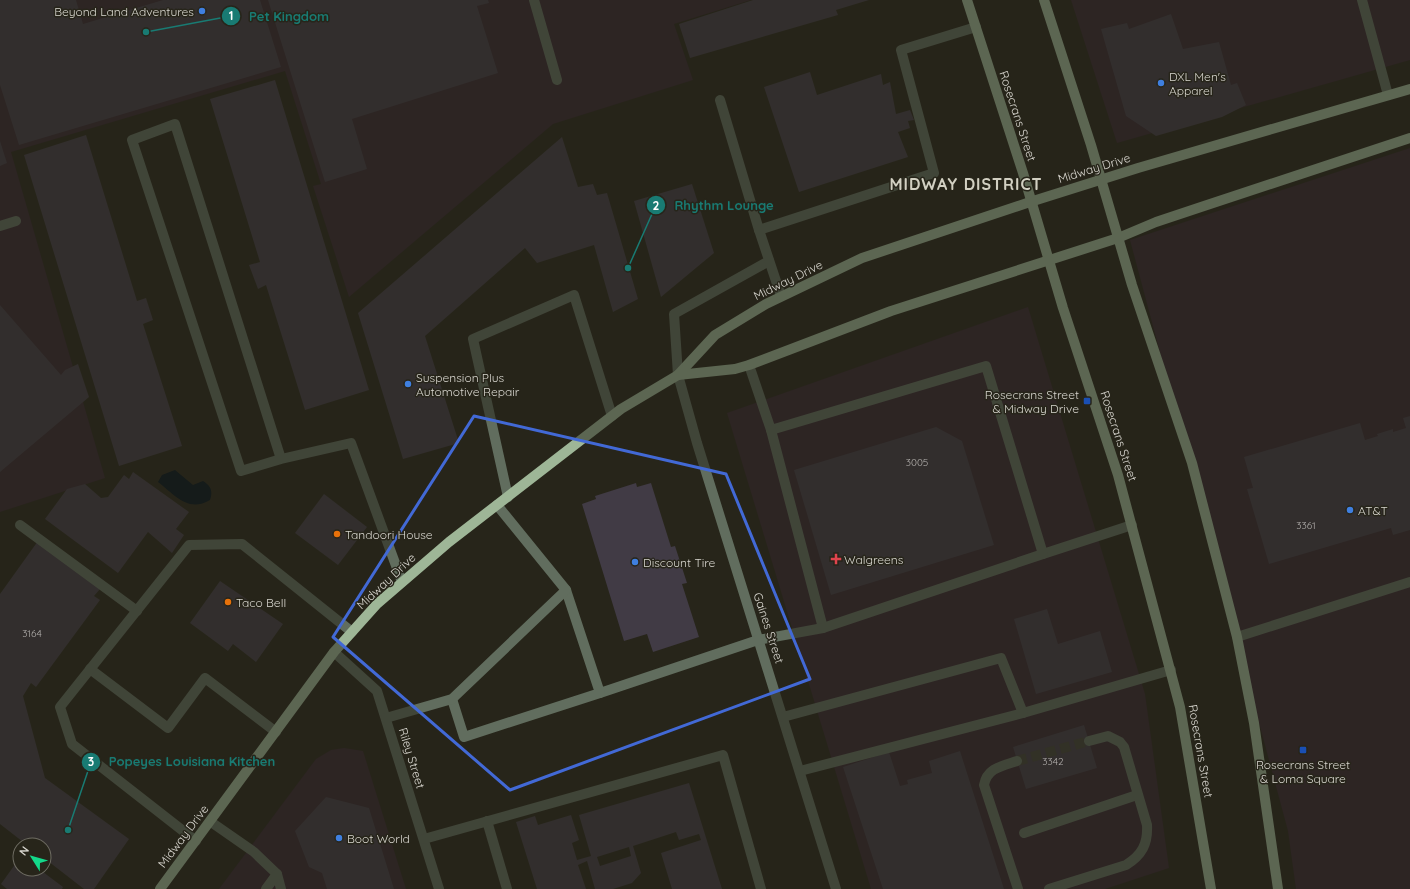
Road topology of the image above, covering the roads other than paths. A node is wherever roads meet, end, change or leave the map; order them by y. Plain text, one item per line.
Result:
1 (534, 0) edge
2 (967, 0) edge
3 (1044, 0) edge
4 (1362, 0) edge
5 (976, 27) junction
6 (557, 80) dead end
7 (1410, 89) edge
8 (1388, 95) junction
9 (720, 100) dead end
10 (1410, 138) edge
11 (1101, 180) junction
12 (1030, 202) junction
13 (16, 221) dead end
14 (0, 226) edge
15 (759, 230) junction
16 (1118, 238) junction
17 (1048, 260) junction
18 (769, 261) junction
19 (781, 296) junction
20 (749, 365) junction
21 (678, 375) junction
22 (612, 416) junction
23 (771, 430) junction
24 (281, 459) junction
25 (508, 497) junction
26 (497, 505) junction
27 (20, 525) dead end
28 (1132, 525) junction
29 (1043, 554) junction
30 (402, 582) junction
31 (1410, 582) edge
32 (566, 590) junction
33 (137, 611) junction
34 (823, 628) junction
35 (352, 632) junction
36 (1237, 637) junction
37 (758, 640) junction
38 (334, 652) junction
39 (90, 670) junction
40 (1171, 670) junction
41 (600, 693) junction
42 (452, 699) junction
43 (1023, 713) junction
44 (386, 718) junction
45 (784, 718) junction
46 (276, 732) junction
47 (1089, 741) tunnel mouth
48 (1017, 761) tunnel mouth
49 (800, 771) junction
50 (1138, 795) junction
51 (487, 821) junction
52 (211, 822) junction
53 (1024, 833) dead end
54 (424, 839) junction
55 (196, 841) junction
56 (277, 874) junction
57 (160, 889) edge
58 (266, 889) edge
59 (281, 889) edge
60 (439, 889) edge
61 (508, 889) edge
62 (761, 889) edge
63 (836, 889) edge
64 (1018, 889) edge
65 (1049, 889) edge
66 (1211, 889) edge
67 (1278, 889) edge

1 - 6 street
2 - 5 main road, Rosecrans Street
3 - 11 main road
4 - 8 street
5 - 12 main road, Rosecrans Street
5 - 15 street
7 - 8 main road, Midway Drive
8 - 11 main road, Midway Drive
9 - 15 street
10 - 16 main road, Midway Drive
11 - 12 main road, Midway Drive
11 - 16 main road
12 - 17 main road, Rosecrans Street
12 - 19 main road, Midway Drive
13 - 14 street
15 - 18 street
16 - 17 main road, Midway Drive
16 - 36 main road
17 - 20 main road, Midway Drive
17 - 28 main road, Rosecrans Street
18 - 19 street
18 - 21 street, Gaines Street
19 - 21 main road, Midway Drive
20 - 21 main road, Midway Drive
20 - 23 street
21 - 22 main road, Midway Drive
21 - 37 street, Gaines Street
22 - 25 main road, Midway Drive
22 - 25 street
23 - 29 street
23 - 34 street
24 - 24 street
24 - 30 street
25 - 26 main road, Midway Drive
26 - 30 main road, Midway Drive
26 - 32 street
27 - 33 street
28 - 29 street
28 - 40 main road, Rosecrans Street
29 - 34 street
30 - 35 main road, Midway Drive
31 - 36 street
32 - 41 street
32 - 42 street
33 - 35 street
33 - 39 street
34 - 37 street
35 - 38 main road, Midway Drive
36 - 67 main road
37 - 41 street
37 - 45 street, Gaines Street
38 - 44 street, Riley Street
38 - 46 main road, Midway Drive
39 - 46 street
39 - 55 street
40 - 43 street
40 - 66 main road, Rosecrans Street
41 - 42 street
42 - 44 street
43 - 45 street
43 - 49 street
44 - 54 street, Riley Street
45 - 49 street, Gaines Street
46 - 52 main road, Midway Drive
47 - 50 street
48 - 64 street
49 - 63 street, Gaines Street
50 - 53 street
50 - 65 street
51 - 54 street
51 - 61 street
51 - 62 street
52 - 55 main road, Midway Drive
52 - 56 street
54 - 60 street, Riley Street
55 - 57 main road, Midway Drive
56 - 58 street
56 - 59 street

